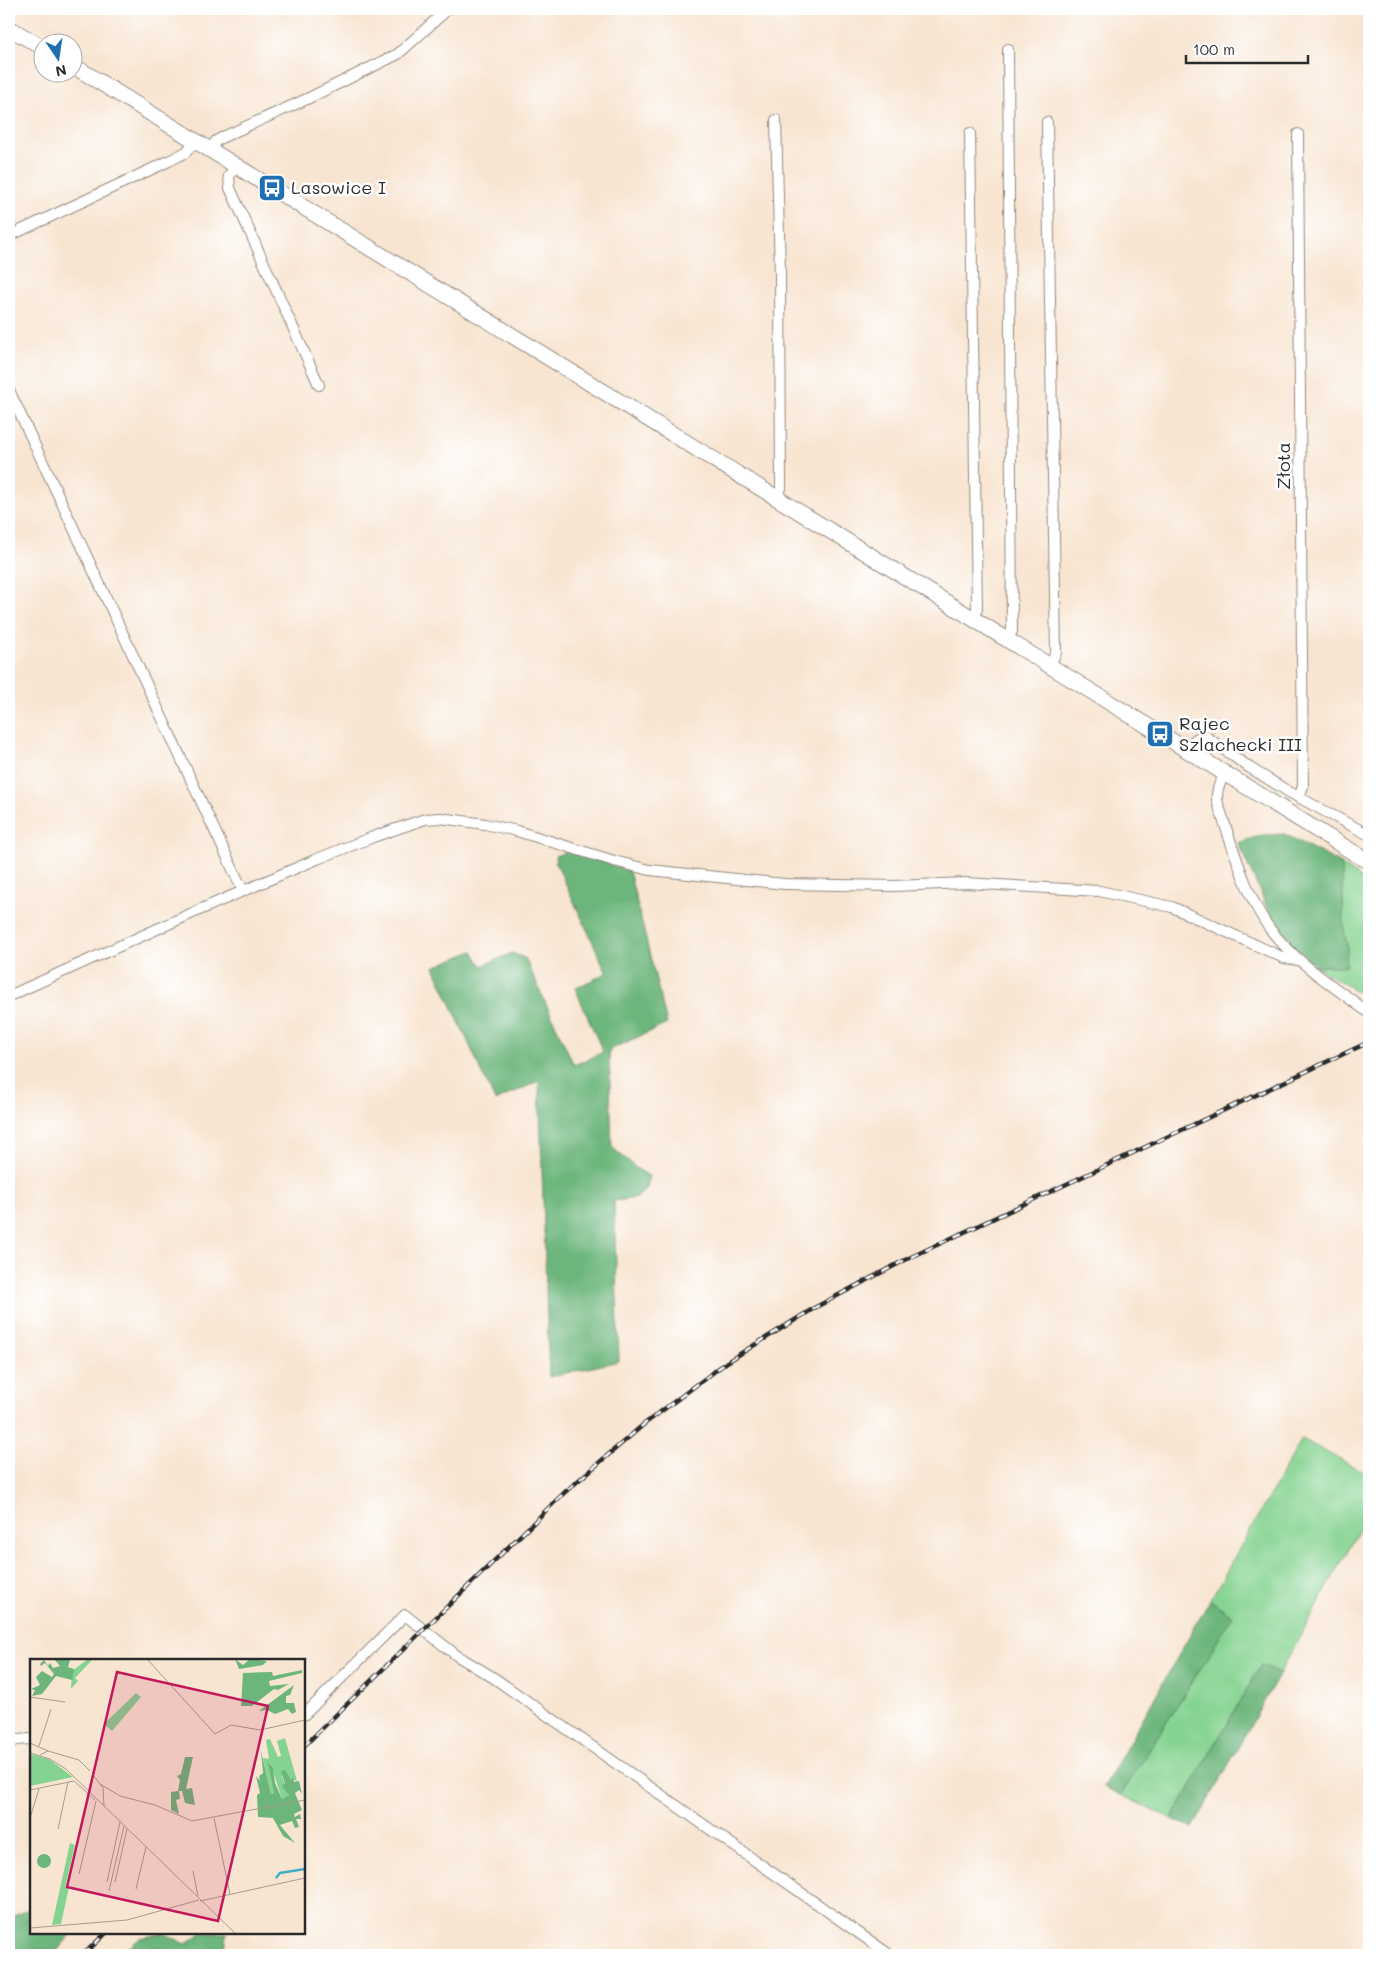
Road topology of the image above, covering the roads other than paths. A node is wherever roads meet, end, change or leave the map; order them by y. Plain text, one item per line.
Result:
1 (448, 9) edge
2 (9, 28) edge
3 (32, 41) edge
4 (1008, 50) dead end
5 (82, 71) edge
6 (776, 120) dead end
7 (1047, 122) dead end
8 (970, 133) dead end
9 (1298, 134) dead end
10 (196, 141) junction
11 (210, 150) junction
12 (236, 165) junction
13 (9, 236) edge
14 (318, 385) dead end
15 (9, 390) edge
16 (776, 498) junction
17 (973, 619) junction
18 (1008, 640) junction
19 (1050, 666) junction
20 (1187, 751) junction
21 (1225, 774) junction
22 (1299, 798) junction
23 (1369, 835) edge
24 (1369, 862) edge
25 (243, 890) junction
26 (1298, 960) junction
27 (9, 996) edge
28 (1369, 1013) edge
29 (305, 1714) edge
30 (30, 1739) edge
31 (9, 1743) edge
32 (890, 1955) edge

1 - 11 street
2 - 3 main road
4 - 18 street
5 - 10 main road
6 - 16 street
7 - 19 street
8 - 17 street
9 - 22 street, Złota
10 - 11 main road
10 - 13 street
11 - 12 main road
12 - 14 street
12 - 16 main road
15 - 25 street
16 - 17 main road
17 - 18 main road
18 - 19 main road
19 - 20 main road
20 - 21 main road
20 - 22 street
21 - 24 main road
21 - 26 street
22 - 23 street
25 - 26 street
25 - 27 street
26 - 28 street
29 - 32 street
30 - 31 street

